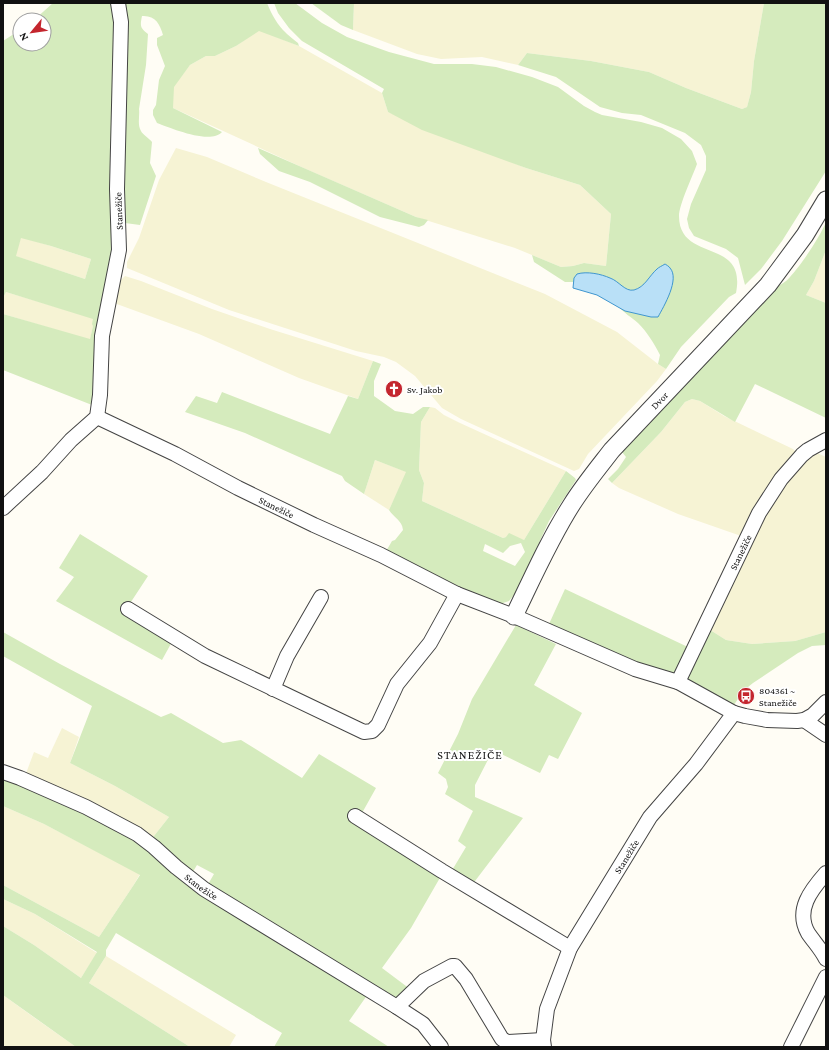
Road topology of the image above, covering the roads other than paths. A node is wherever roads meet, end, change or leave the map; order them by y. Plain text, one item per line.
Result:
1 (118, 3) edge
2 (826, 200) edge
3 (97, 417) junction
4 (826, 440) edge
5 (3, 508) edge
6 (457, 594) junction
7 (321, 597) dead end
8 (128, 609) dead end
9 (514, 616) junction
10 (678, 682) junction
11 (273, 689) junction
12 (826, 702) edge
13 (734, 713) junction
14 (804, 720) junction
15 (826, 735) edge
16 (3, 772) edge
17 (355, 816) dead end
18 (826, 873) edge
19 (570, 948) junction
20 (826, 959) edge
21 (826, 977) edge
22 (397, 1007) junction
23 (543, 1044) edge
24 (441, 1047) edge
25 (791, 1047) edge

1 - 3 street, Stanežiče
2 - 9 street, Dvor
3 - 5 street
3 - 6 street, Stanežiče
4 - 10 street, Stanežiče
6 - 9 street, Stanežiče
6 - 11 street
7 - 11 street
8 - 11 street
9 - 10 street, Stanežiče
10 - 13 street, Stanežiče
12 - 14 street
13 - 14 street, Stanežiče
13 - 19 street, Stanežiče
14 - 15 street
16 - 22 street, Stanežiče
17 - 19 street
18 - 20 street
19 - 23 street, Stanežiče
21 - 25 street
22 - 23 street, Stanežiče
22 - 24 street, Stanežiče

